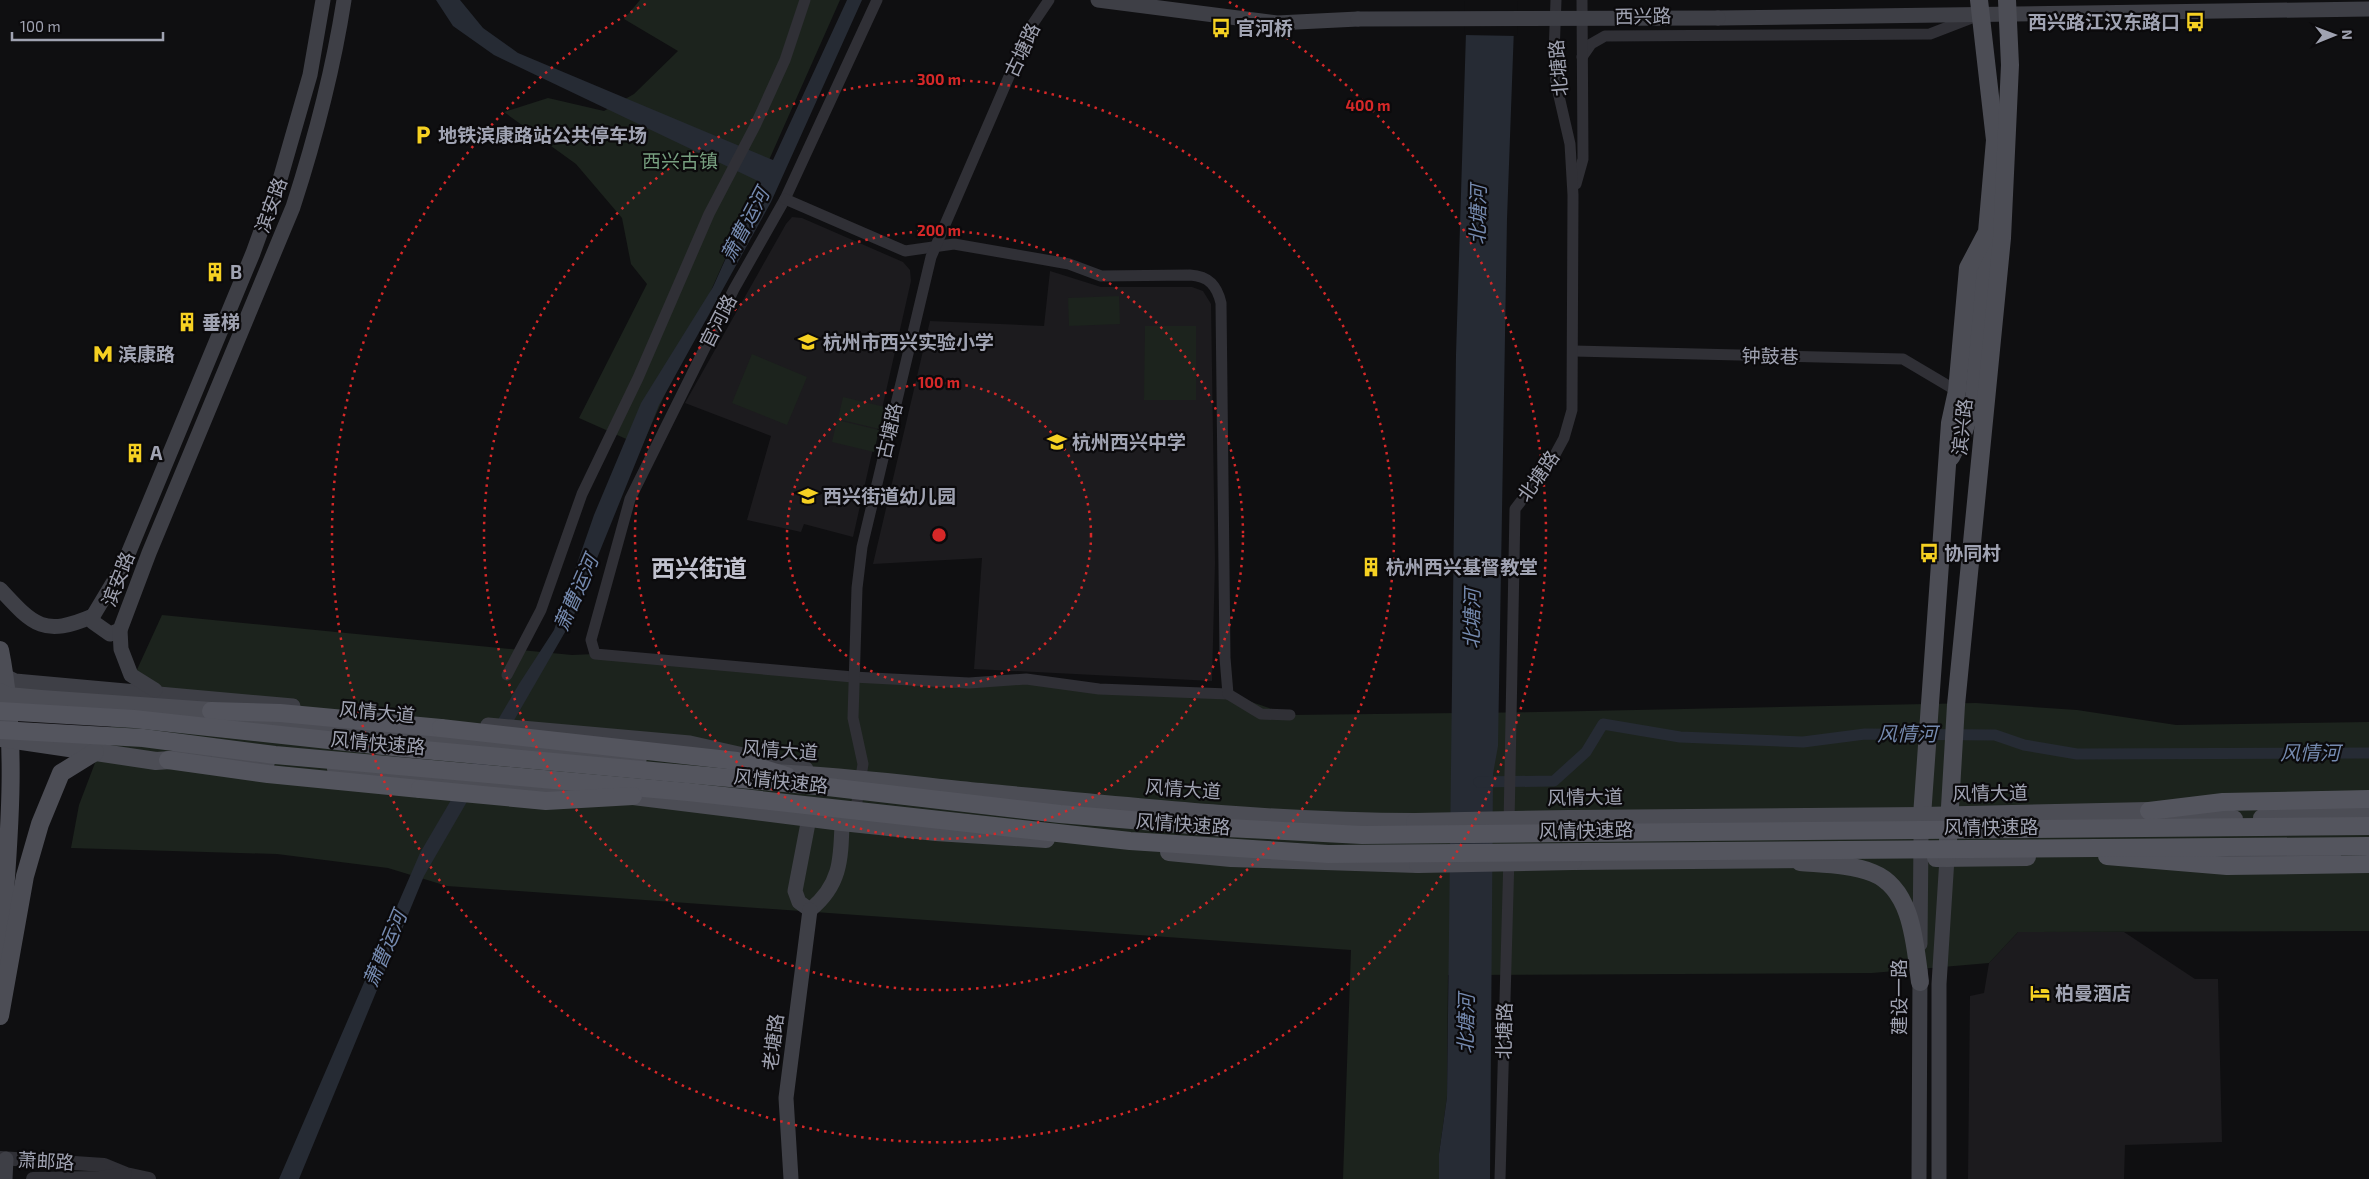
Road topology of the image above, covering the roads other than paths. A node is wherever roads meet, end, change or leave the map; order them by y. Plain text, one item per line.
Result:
1 (323, 0) edge
2 (344, 0) edge
3 (805, 0) edge
4 (877, 0) edge
5 (1049, 0) edge
6 (1098, 0) edge
7 (1556, 0) edge
8 (1582, 0) edge
9 (1979, 7) edge
10 (2007, 8) edge
11 (2369, 9) edge
12 (1582, 57) junction
13 (1573, 195) junction
14 (785, 199) junction
15 (1987, 232) junction
16 (936, 248) junction
17 (1574, 351) junction
18 (1957, 391) junction
19 (1946, 468) junction
20 (0, 589) edge
21 (94, 616) junction
22 (120, 630) junction
23 (0, 650) edge
24 (507, 675) dead end
25 (853, 677) junction
26 (162, 693) junction
27 (1228, 694) junction
28 (3, 695) edge
29 (211, 711) junction
30 (1290, 715) dead end
31 (3, 735) edge
32 (95, 752) junction
33 (168, 760) joint
34 (862, 780) junction
35 (832, 782) junction
36 (424, 784) junction
37 (688, 792) junction
38 (2363, 799) edge
39 (2149, 811) junction
40 (1949, 815) junction
41 (1922, 816) junction
42 (2369, 816) edge
43 (810, 818) junction
44 (842, 822) junction
45 (2369, 826) edge
46 (2369, 846) edge
47 (2107, 856) junction
48 (2369, 856) edge
49 (1920, 858) junction
50 (1947, 858) junction
51 (1780, 860) junction
52 (2369, 864) edge
53 (810, 910) junction
54 (0, 959) edge
55 (1920, 982) junction
56 (0, 1016) edge
57 (3, 1159) edge
58 (125, 1177) edge
59 (5, 1179) edge
60 (33, 1179) edge
61 (149, 1179) edge
62 (790, 1179) edge
63 (1500, 1179) edge
64 (1919, 1179) edge
65 (1939, 1179) edge

1 - 21 main road, 滨安路
2 - 22 main road, 滨安路
3 - 24 street
4 - 14 street, 官河路
5 - 16 street, 古塘路
6 - 9 main road, 西兴路, bridge
7 - 13 street, 北塘路
8 - 12 street, 北塘路
9 - 10 main road, 西兴路
9 - 12 street, 西兴路
9 - 15 main road, 滨兴路
10 - 11 main road, 西兴路
10 - 40 main road, 滨兴路
12 - 13 street, 北塘路
13 - 17 street, 北塘路
14 - 16 street
14 - 25 street, 官河路
15 - 18 main road, 滨兴路
15 - 19 main road
16 - 25 street, 古塘路
16 - 27 street
17 - 18 street, 钟鼓巷
17 - 63 street, 北塘路
18 - 19 main road, 滨兴路
19 - 41 main road, 滨兴路
20 - 21 main road
21 - 22 main road, 滨安路
22 - 26 main road
23 - 28 main road
25 - 27 street
25 - 34 street, 古塘路
26 - 28 main road
26 - 35 main road
27 - 30 street
28 - 29 main road, 风情大道
28 - 31 main road
28 - 35 highway, 风情快速路, bridge
29 - 35 main road, 风情大道
29 - 35 highway, bridge
31 - 32 main road
31 - 37 highway, 风情快速路, bridge
31 - 54 main road
32 - 33 main road
32 - 56 main road
33 - 36 highway
34 - 35 main road, 风情大道
34 - 41 main road, 风情大道, bridge
34 - 44 street, 古塘路
35 - 45 highway, 风情快速路, bridge
36 - 37 highway, bridge
36 - 43 main road
37 - 46 highway, 风情快速路, bridge
38 - 39 highway
39 - 40 main road, 风情大道
39 - 42 main road, 风情大道
40 - 41 main road, 风情大道
40 - 50 main road, 滨兴路
41 - 49 main road, 建设一路
43 - 44 main road
43 - 53 main road
44 - 51 main road, bridge
44 - 53 main road
47 - 48 main road
47 - 50 main road
47 - 52 highway
49 - 50 main road
49 - 51 main road
49 - 55 main road, 建设一路
50 - 65 main road
51 - 55 main road
53 - 62 main road, 老塘路
55 - 64 main road, 建设一路
57 - 58 street, 萧邮路
57 - 59 main road
58 - 60 street
58 - 61 street, 萧邮路

